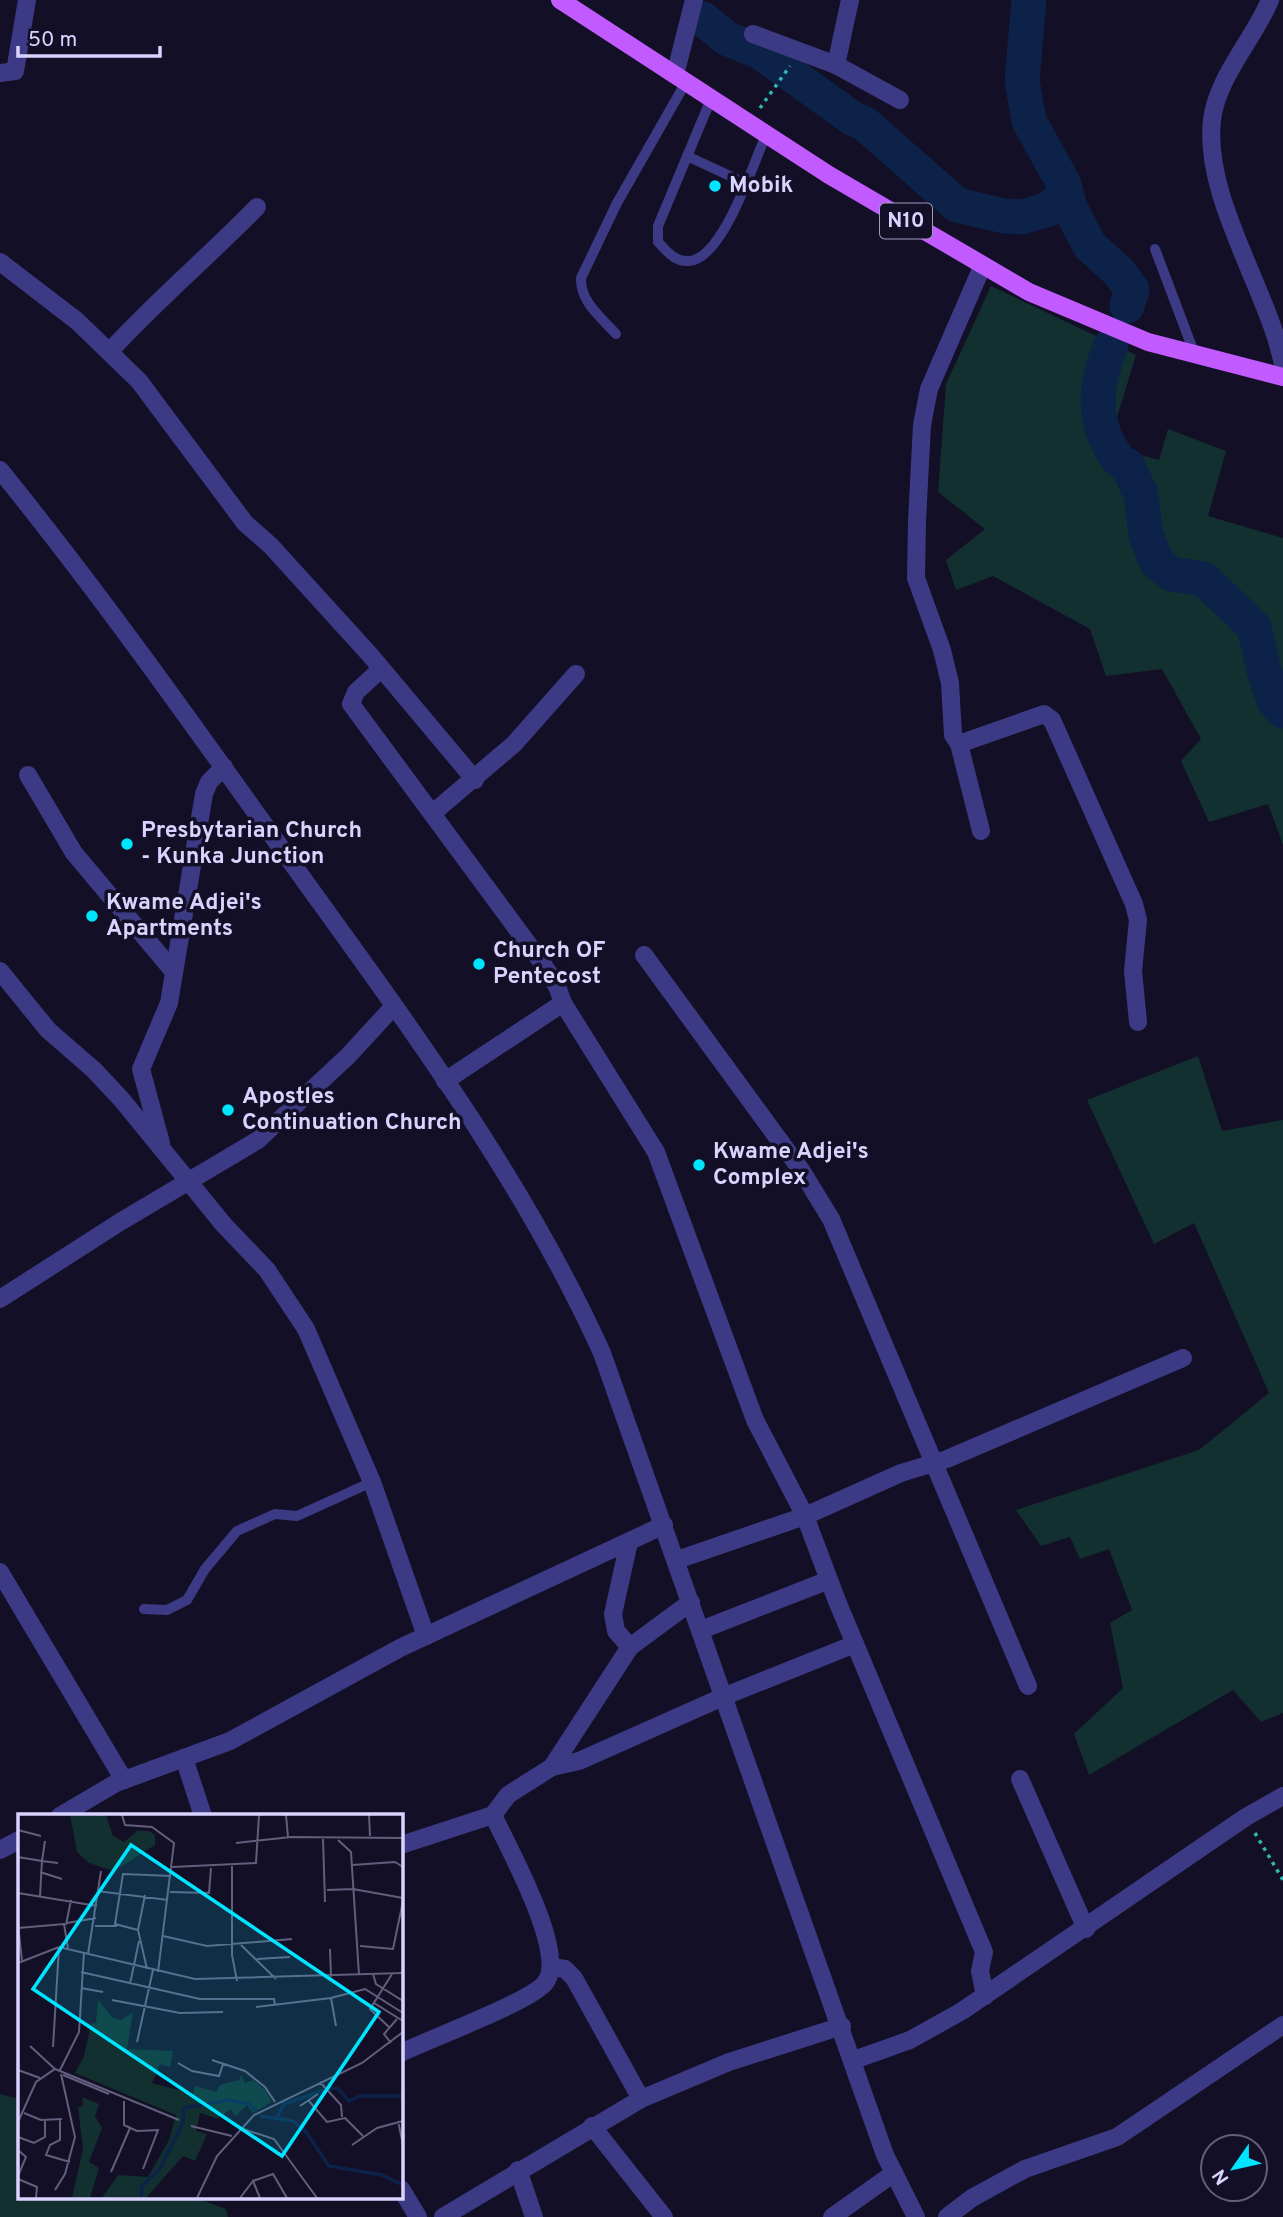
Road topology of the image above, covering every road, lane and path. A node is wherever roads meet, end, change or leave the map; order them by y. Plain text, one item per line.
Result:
1 (27, 0) edge
2 (560, 0) edge
3 (694, 0) edge
4 (850, 0) edge
5 (1270, 0) edge
6 (753, 34) dead end
7 (800, 52) junction
8 (836, 65) junction
9 (0, 73) edge
10 (680, 78) junction
11 (711, 99) junction
12 (900, 100) dead end
13 (749, 124) junction
14 (766, 135) junction
15 (687, 156) junction
16 (745, 183) junction
17 (257, 208) dead end
18 (1155, 249) dead end
19 (0, 262) edge
20 (982, 267) junction
21 (616, 334) dead end
22 (111, 351) junction
23 (1195, 355) junction
24 (1282, 356) edge
25 (1283, 376) edge
26 (0, 470) edge
27 (381, 668) junction
28 (576, 674) dead end
29 (959, 744) junction
30 (223, 767) junction
31 (28, 775) dead end
32 (475, 780) junction
33 (434, 812) junction
34 (981, 831) dead end
35 (644, 955) dead end
36 (0, 971) edge
37 (174, 972) junction
38 (563, 1003) junction
39 (394, 1006) junction
40 (1138, 1023) dead end
41 (445, 1081) junction
42 (161, 1147) junction
43 (191, 1181) junction
44 (0, 1300) edge
45 (1183, 1358) dead end
46 (933, 1462) junction
47 (372, 1482) junction
48 (805, 1516) junction
49 (664, 1525) junction
50 (629, 1542) junction
51 (677, 1560) junction
52 (0, 1572) edge
53 (829, 1580) junction
54 (691, 1602) junction
55 (144, 1609) dead end
56 (701, 1630) junction
57 (426, 1636) junction
58 (855, 1644) junction
59 (630, 1647) junction
60 (1028, 1686) dead end
61 (725, 1696) junction
62 (184, 1758) junction
63 (551, 1767) junction
64 (1020, 1779) dead end
65 (124, 1780) junction
66 (1283, 1796) edge
67 (64, 1814) edge
68 (202, 1814) edge
69 (493, 1815) junction
70 (1246, 1817) junction
71 (18, 1841) edge
72 (402, 1845) edge
73 (0, 1850) edge
74 (1283, 1880) edge
75 (1086, 1929) junction
76 (551, 1966) junction
77 (985, 1996) junction
78 (1283, 2025) edge
79 (842, 2026) junction
80 (402, 2053) edge
81 (854, 2060) junction
82 (641, 2099) junction
83 (592, 2126) junction
84 (518, 2170) junction
85 (894, 2173) junction
86 (402, 2191) edge
87 (418, 2217) edge
88 (443, 2217) edge
89 (534, 2217) edge
90 (664, 2217) edge
91 (832, 2217) edge
92 (916, 2217) edge
93 (947, 2217) edge

1 - 9 street
2 - 10 main road, N10
3 - 10 street
4 - 8 street
5 - 24 street
6 - 7 street
7 - 8 street
7 - 13 path
8 - 12 street
10 - 11 main road, N10
10 - 21 lane
11 - 13 main road, N10
11 - 15 lane
13 - 14 main road, N10
14 - 16 lane
14 - 20 main road, N10
15 - 16 lane
15 - 16 lane
17 - 22 street
18 - 23 lane
19 - 22 street
20 - 23 main road, N10
20 - 29 street
22 - 27 street
23 - 25 main road, N10
26 - 30 street
27 - 32 street
27 - 33 street
28 - 32 street
29 - 34 street
29 - 40 street
30 - 37 street
30 - 39 street
31 - 37 street
32 - 33 street
33 - 38 street
35 - 46 street
36 - 42 street
37 - 42 street
38 - 41 street
38 - 48 street
39 - 41 street
39 - 43 street
41 - 49 street
42 - 43 street
43 - 44 street
43 - 47 street
45 - 46 street
46 - 48 street
46 - 60 street
47 - 55 lane
47 - 57 street
48 - 51 street
48 - 53 street
49 - 50 street
49 - 51 street
50 - 57 street
50 - 59 street
51 - 54 street
52 - 65 street
53 - 56 street
53 - 58 street
54 - 56 street
54 - 59 street
56 - 61 street
57 - 62 street
58 - 61 street
58 - 77 street
59 - 63 street
61 - 63 street
61 - 79 street
62 - 65 street
62 - 68 street
63 - 69 street
64 - 75 street
65 - 67 street
66 - 70 street
69 - 72 street
69 - 76 street
70 - 74 path
70 - 75 street
71 - 73 street
75 - 77 street
76 - 80 street
76 - 82 street
77 - 81 street
78 - 93 street
79 - 81 street
79 - 82 street
81 - 85 street
82 - 83 street
83 - 84 street
83 - 90 street
84 - 88 street
84 - 89 street
85 - 91 street
85 - 92 street
86 - 87 street

